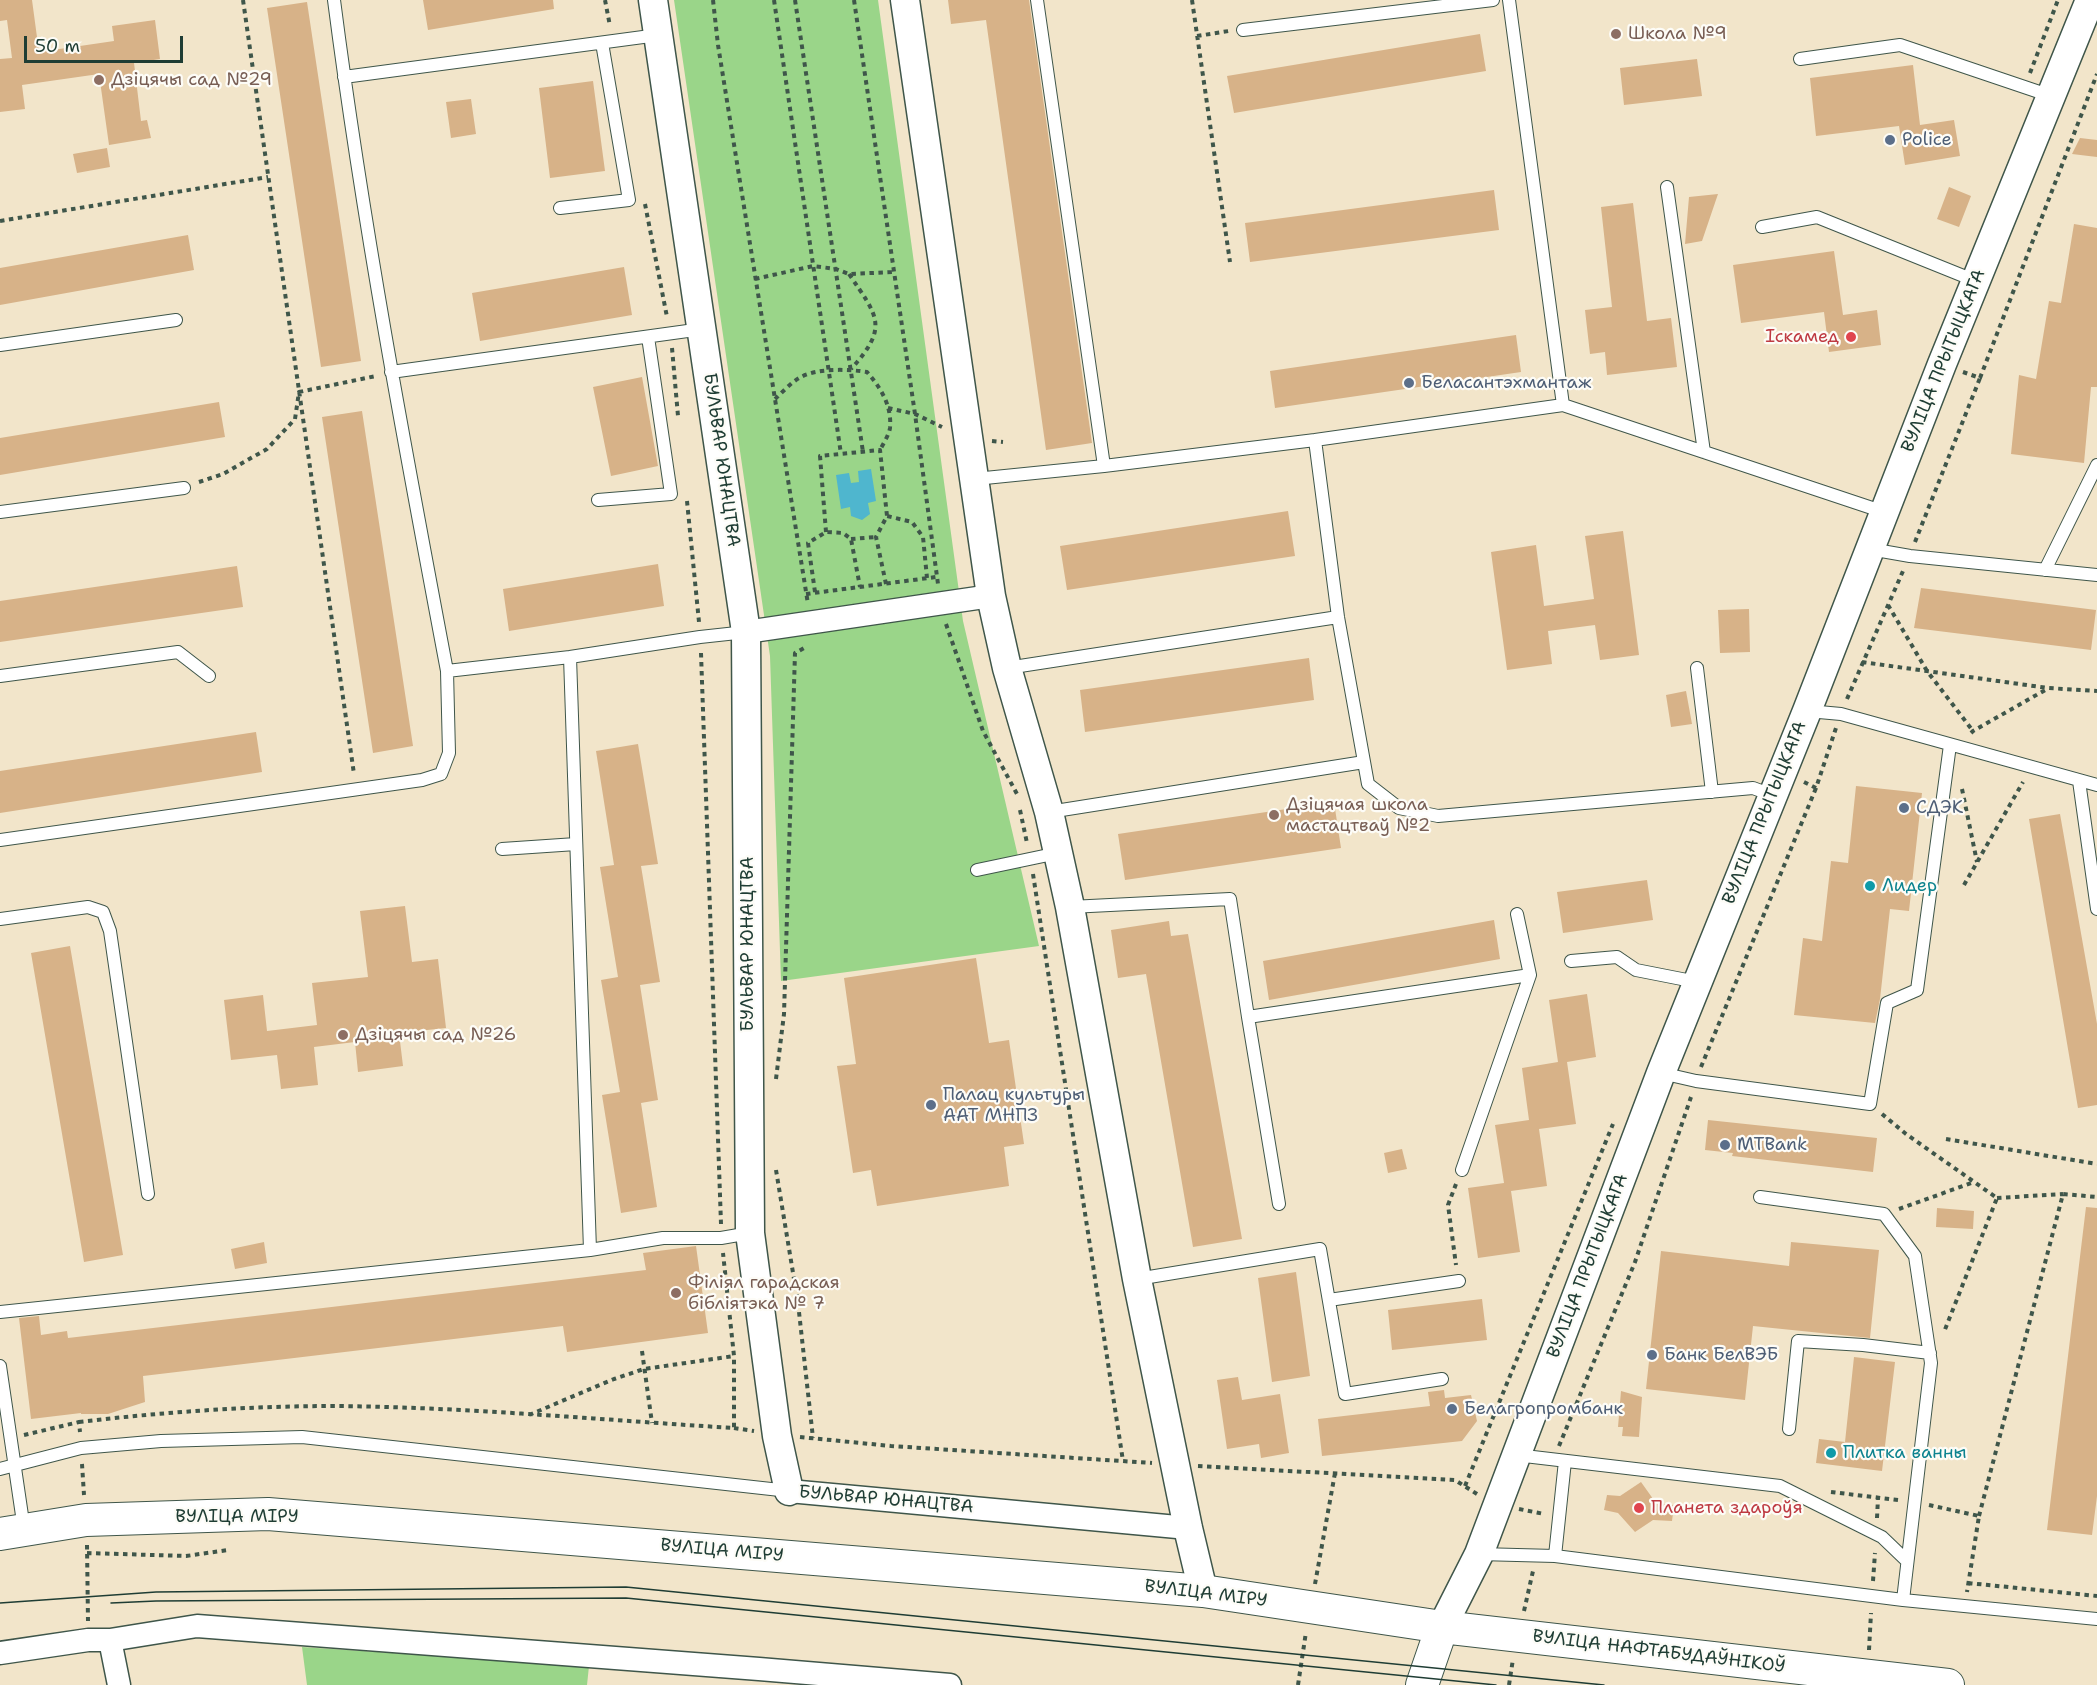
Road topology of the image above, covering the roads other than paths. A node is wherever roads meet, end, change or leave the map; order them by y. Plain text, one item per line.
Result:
1 (334, 0) edge
2 (653, 0) edge
3 (905, 0) edge
4 (1038, 0) edge
5 (1494, 0) edge
6 (1509, 0) edge
7 (2090, 0) edge
8 (2097, 1) edge
9 (1243, 30) road end
10 (658, 35) junction
11 (607, 43) junction
12 (1800, 58) dead end
13 (344, 77) junction
14 (2051, 96) junction
15 (1667, 187) dead end
16 (560, 208) dead end
17 (1762, 227) dead end
18 (1976, 281) junction
19 (176, 321) dead end
20 (702, 329) junction
21 (648, 337) junction
22 (0, 345) edge
23 (392, 372) junction
24 (1563, 405) junction
25 (1315, 440) junction
26 (1704, 452) junction
27 (2097, 465) edge
28 (1104, 466) junction
29 (974, 479) junction
30 (184, 488) road end
31 (598, 500) dead end
32 (0, 512) edge
33 (1884, 512) junction
34 (1870, 549) junction
35 (2045, 570) junction
36 (2097, 575) edge
37 (991, 596) junction
38 (1338, 617) junction
39 (746, 633) junction
40 (570, 657) junction
41 (1006, 668) junction
42 (1698, 668) dead end
43 (447, 671) junction
44 (0, 676) edge
45 (209, 676) dead end
46 (1807, 711) junction
47 (1950, 745) junction
48 (1364, 762) junction
49 (2079, 781) junction
50 (2097, 785) edge
51 (1712, 792) junction
52 (1772, 795) junction
53 (1049, 812) junction
54 (0, 840) edge
55 (576, 844) junction
56 (502, 849) dead end
57 (1058, 853) junction
58 (977, 870) dead end
59 (1070, 907) junction
60 (2097, 909) edge
61 (1517, 914) dead end
62 (0, 919) edge
63 (1571, 961) dead end
64 (1530, 975) junction
65 (1697, 982) junction
66 (1248, 1017) junction
67 (1661, 1073) junction
68 (1462, 1170) road end
69 (148, 1194) dead end
70 (1760, 1197) dead end
71 (1279, 1204) dead end
72 (750, 1233) junction
73 (590, 1250) junction
74 (1137, 1279) junction
75 (1459, 1281) road end
76 (1329, 1300) junction
77 (0, 1312) edge
78 (1930, 1358) junction
79 (0, 1366) edge
80 (1442, 1379) dead end
81 (1789, 1429) dead end
82 (1516, 1455) junction
83 (1559, 1461) junction
84 (16, 1467) junction
85 (0, 1470) edge
86 (789, 1491) junction
87 (1188, 1528) junction
88 (12, 1532) edge
89 (1479, 1554) junction
90 (1555, 1556) junction
91 (1907, 1561) junction
92 (1203, 1591) junction
93 (1903, 1600) junction
94 (2097, 1619) edge
95 (1442, 1627) junction
96 (110, 1640) junction
97 (0, 1653) edge
98 (1933, 1684) edge
99 (119, 1685) edge
100 (950, 1685) edge
101 (1422, 1685) edge

1 - 13 lane
2 - 10 street, БУЛЬВАР ЮНАЦТВА
3 - 29 street
4 - 28 lane
5 - 9 lane
6 - 24 lane
7 - 8 lane
7 - 14 street, ВУЛІЦА ПРЫТЫЦКАГА
10 - 11 lane
10 - 20 street, БУЛЬВАР ЮНАЦТВА
11 - 13 lane
11 - 16 lane
12 - 14 lane
13 - 23 lane
14 - 18 street, ВУЛІЦА ПРЫТЫЦКАГА
15 - 26 lane
17 - 18 lane
18 - 33 street, ВУЛІЦА ПРЫТЫЦКАГА
19 - 22 lane
20 - 21 lane
20 - 39 street, БУЛЬВАР ЮНАЦТВА
21 - 23 lane
21 - 31 lane
23 - 43 lane
24 - 25 lane
24 - 26 lane
25 - 28 lane
25 - 38 lane
26 - 33 lane
27 - 35 lane
28 - 29 lane
29 - 37 street
30 - 32 lane
33 - 34 street, ВУЛІЦА ПРЫТЫЦКАГА
34 - 35 lane
34 - 46 street, ВУЛІЦА ПРЫТЫЦКАГА
35 - 36 lane
37 - 39 street
37 - 41 street
38 - 41 lane
38 - 48 lane
39 - 40 lane
39 - 72 street, БУЛЬВАР ЮНАЦТВА
40 - 43 lane
40 - 55 lane
41 - 53 street
42 - 51 lane
43 - 54 lane
44 - 45 lane
46 - 47 lane
46 - 52 street, ВУЛІЦА ПРЫТЫЦКАГА
47 - 49 lane
47 - 67 lane
48 - 51 lane
48 - 53 lane
49 - 50 lane
49 - 60 lane
51 - 52 lane
52 - 65 street, ВУЛІЦА ПРЫТЫЦКАГА
53 - 57 street
55 - 56 lane
55 - 73 lane
57 - 58 lane
57 - 59 street
59 - 66 lane
59 - 74 street
61 - 64 lane
62 - 69 lane
63 - 65 lane
64 - 66 lane
64 - 68 lane
65 - 67 street, ВУЛІЦА ПРЫТЫЦКАГА
66 - 71 lane
67 - 82 street, ВУЛІЦА ПРЫТЫЦКАГА
70 - 78 lane
72 - 73 lane
72 - 86 street, БУЛЬВАР ЮНАЦТВА
73 - 77 lane
74 - 76 lane
74 - 87 street
75 - 76 lane
76 - 80 lane
78 - 81 lane
78 - 91 lane
79 - 84 lane
82 - 83 lane
82 - 89 street, ВУЛІЦА ПРЫТЫЦКАГА
83 - 90 lane
83 - 91 lane
84 - 85 lane
84 - 86 lane
84 - 88 lane
86 - 87 street, БУЛЬВАР ЮНАЦТВА
87 - 92 street
88 - 92 main road, ВУЛІЦА МІРУ
89 - 90 lane
89 - 95 street, ВУЛІЦА ПРЫТЫЦКАГА
90 - 93 lane
91 - 93 lane
92 - 95 main road, ВУЛІЦА МІРУ
93 - 94 lane
95 - 98 main road, ВУЛІЦА НАФТАБУДАЎНІКОЎ
95 - 101 main road
96 - 97 street
96 - 99 street
96 - 100 street

